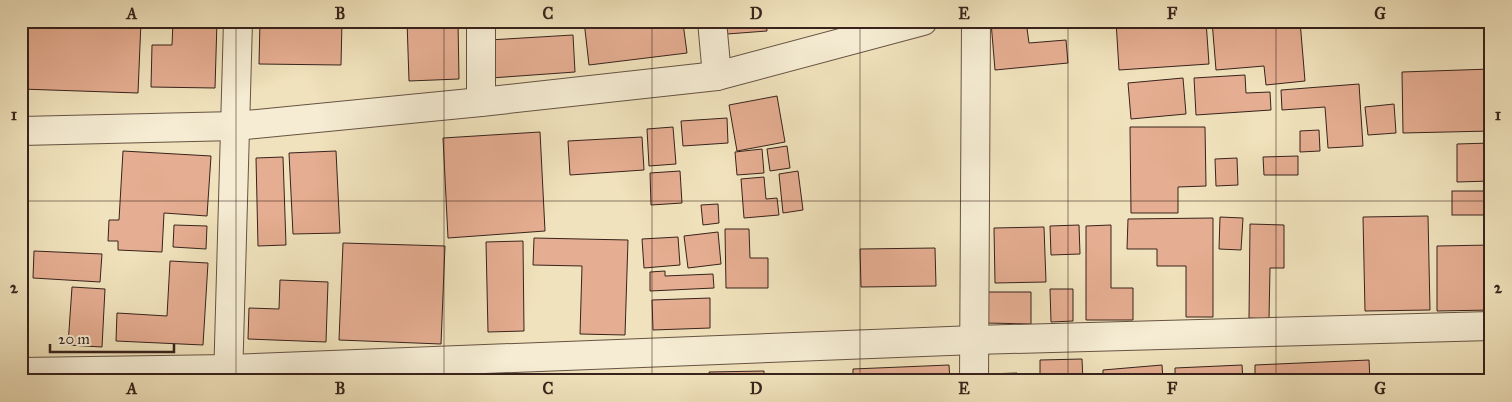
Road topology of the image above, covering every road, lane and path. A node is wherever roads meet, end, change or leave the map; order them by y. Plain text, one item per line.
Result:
1 (238, 21) edge
2 (481, 21) edge
3 (712, 21) edge
4 (923, 21) edge
5 (976, 21) edge
6 (717, 76) junction
7 (481, 102) junction
8 (236, 126) junction
9 (21, 131) edge
10 (1491, 326) edge
11 (974, 340) junction
12 (21, 372) edge
13 (228, 375) edge
14 (974, 381) edge

1 - 8 street
2 - 7 street
3 - 6 street
4 - 6 street
5 - 11 street
6 - 7 street
7 - 8 street
8 - 9 street
8 - 13 street
10 - 11 street
11 - 13 street
11 - 14 street
12 - 13 street

